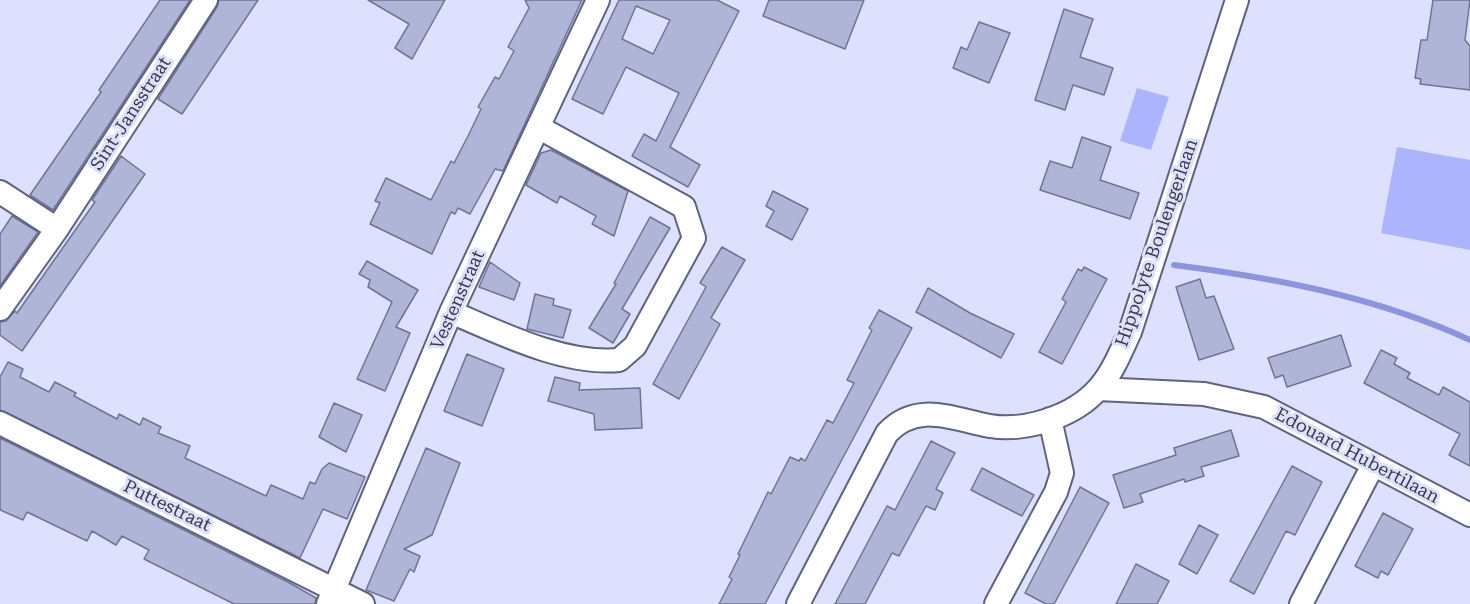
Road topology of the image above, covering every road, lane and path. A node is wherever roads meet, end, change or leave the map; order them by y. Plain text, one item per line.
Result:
1 (206, 0) edge
2 (598, 0) edge
3 (1237, 0) edge
4 (538, 127) junction
5 (0, 192) edge
6 (57, 229) junction
7 (0, 309) edge
8 (451, 312) junction
9 (1098, 388) junction
10 (1050, 419) junction
11 (0, 423) edge
12 (1372, 465) junction
13 (1470, 515) edge
14 (331, 597) edge
15 (363, 604) edge
16 (798, 604) edge
17 (996, 604) edge
18 (1301, 604) edge

1 - 6 street, Sint-Jansstraat
2 - 4 street, Vestenstraat
3 - 9 street, Hippolyte Boulengerlaan
4 - 8 street, Vestenstraat
4 - 8 street
5 - 6 street
6 - 7 street, Sint-Jansstraat
8 - 14 street, Vestenstraat
9 - 10 street, Hippolyte Boulengerlaan
9 - 12 street, Edouard Hubertilaan
10 - 16 street, Hippolyte Boulengerlaan
10 - 17 street
11 - 14 street, Puttestraat
12 - 13 street, Edouard Hubertilaan
12 - 18 street
14 - 15 street, Puttestraat

